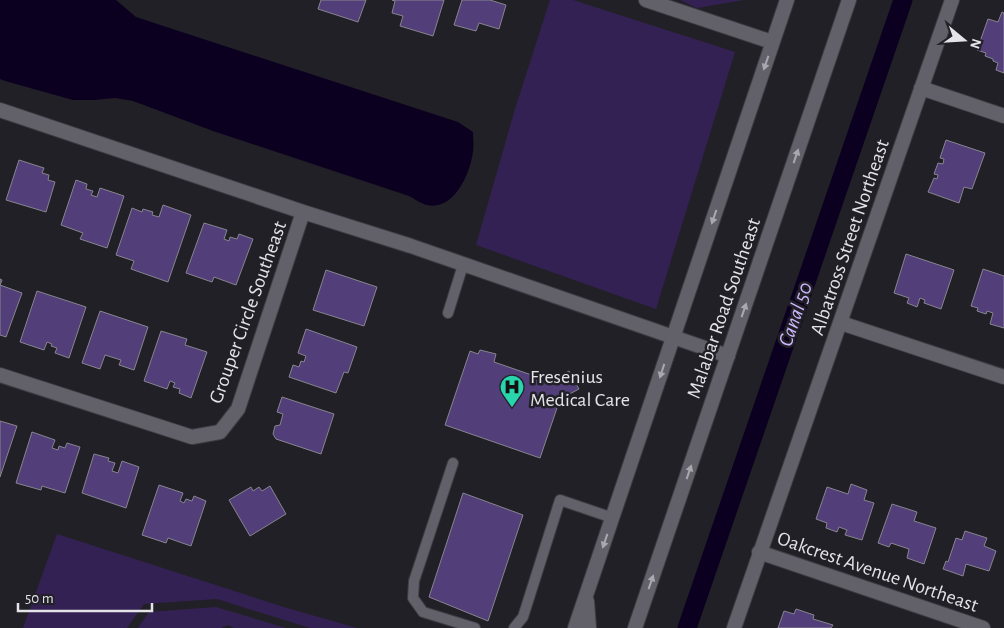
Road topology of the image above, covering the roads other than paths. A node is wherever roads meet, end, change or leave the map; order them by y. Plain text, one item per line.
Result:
1 (646, 0) edge
2 (787, 0) edge
3 (849, 0) edge
4 (952, 0) edge
5 (772, 42) junction
6 (922, 88) junction
7 (0, 110) edge
8 (1004, 116) edge
9 (303, 212) junction
10 (464, 265) junction
11 (448, 313) dead end
12 (840, 323) junction
13 (673, 337) junction
14 (728, 356) junction
15 (0, 375) edge
16 (1004, 377) edge
17 (453, 463) dead end
18 (613, 518) junction
19 (759, 552) junction
20 (586, 595) junction
21 (475, 628) edge
22 (514, 628) edge
23 (575, 628) edge
24 (589, 628) edge
25 (635, 628) edge
26 (734, 628) edge
27 (983, 628) edge

1 - 5 street
2 - 5 street, Malabar Road Southeast
14 -> 3 street, Malabar Road Southeast
4 - 6 street, Albatross Street Northeast
5 -> 13 street, Malabar Road Southeast
6 - 8 street
6 - 12 street, Albatross Street Northeast
7 - 9 street, Grouper Circle Southeast
9 - 10 street, Grouper Circle Southeast
9 - 15 street, Grouper Circle Southeast
10 - 11 lane
10 - 13 street, Grouper Circle Southeast
12 - 16 street
12 - 19 street, Albatross Street Northeast
13 - 14 street, Grouper Circle Southeast
13 -> 18 street, Malabar Road Southeast
25 -> 14 street, Malabar Road Southeast
17 - 21 lane
18 -> 20 street, Malabar Road Southeast
18 - 22 lane
19 - 26 street, Albatross Street Northeast
19 - 27 street, Oakcrest Avenue Northeast
20 - 23 street, Malabar Road Southeast
20 - 24 street

